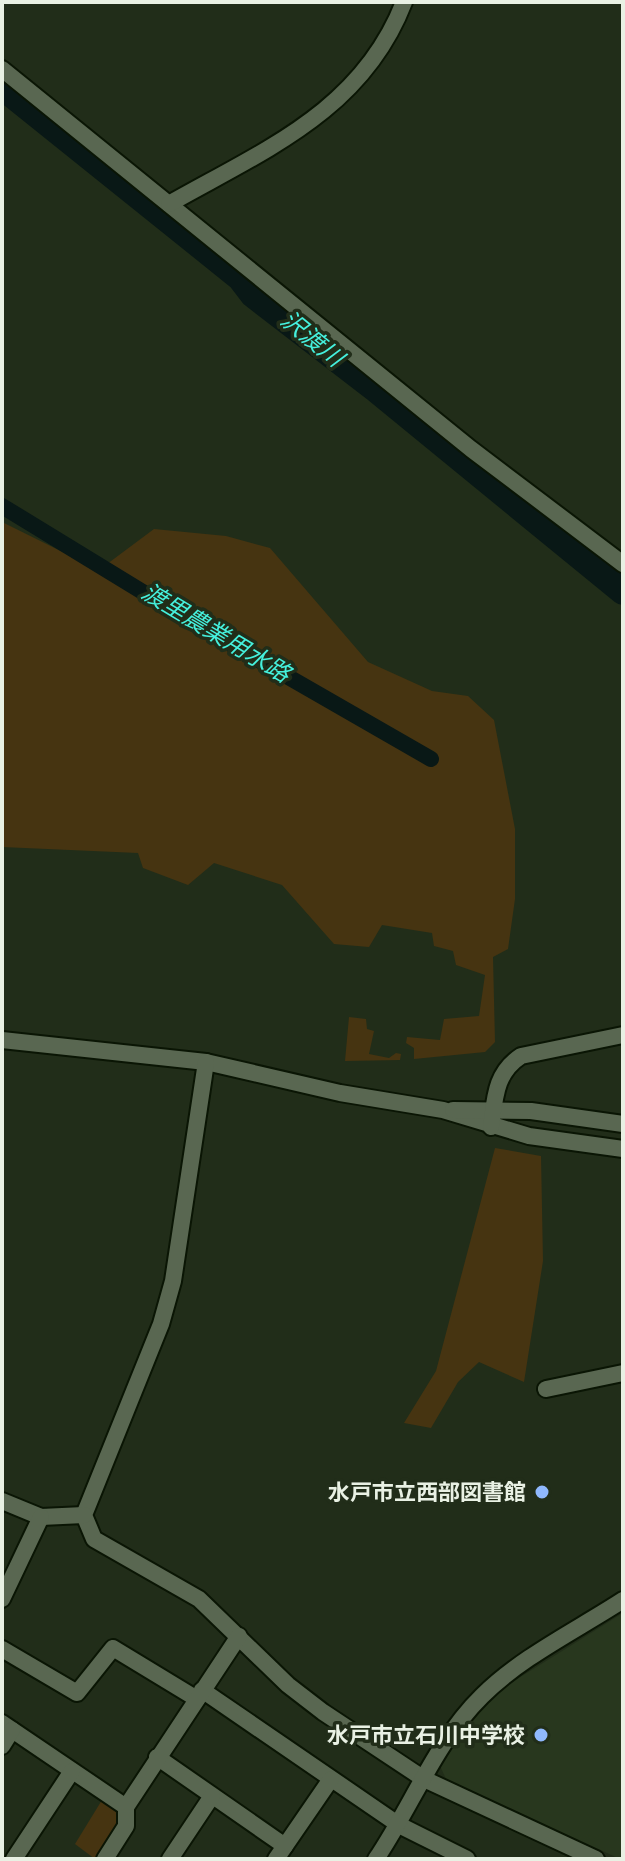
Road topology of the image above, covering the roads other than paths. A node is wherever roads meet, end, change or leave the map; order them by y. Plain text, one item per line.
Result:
1 (404, 2) edge
2 (2, 69) edge
3 (169, 204) junction
4 (623, 564) edge
5 (623, 1035) edge
6 (2, 1040) edge
7 (206, 1062) junction
8 (493, 1108) junction
9 (443, 1110) junction
10 (623, 1124) edge
11 (491, 1127) junction
12 (623, 1149) edge
13 (623, 1373) edge
14 (546, 1389) dead end
15 (2, 1501) edge
16 (84, 1515) junction
17 (41, 1517) junction
18 (7, 1577) edge
19 (2, 1599) edge
20 (623, 1600) edge
21 (239, 1636) junction
22 (2, 1649) edge
23 (199, 1694) junction
24 (7, 1727) edge
25 (2, 1746) edge
26 (157, 1757) junction
27 (72, 1771) junction
28 (331, 1779) junction
29 (424, 1779) junction
30 (212, 1796) junction
31 (126, 1807) junction
32 (399, 1825) junction
33 (280, 1852) edge
34 (586, 1857) edge
35 (14, 1859) edge
36 (105, 1859) edge
37 (170, 1859) edge
38 (376, 1859) edge
39 (467, 1859) edge

1 - 3 street
2 - 3 street
3 - 4 street
5 - 8 street
6 - 7 street
7 - 9 street
7 - 16 street
8 - 9 street
8 - 10 street
8 - 11 street
9 - 11 street
11 - 12 street
13 - 14 street
15 - 17 street
16 - 17 street
16 - 21 street
17 - 18 street
18 - 19 street
20 - 29 street
21 - 23 street
21 - 29 street
22 - 23 street
23 - 26 street
23 - 28 street
24 - 25 street
24 - 27 street
26 - 30 street
26 - 31 street
27 - 31 street
27 - 35 street
28 - 32 street
28 - 33 street
29 - 32 street
29 - 34 street
30 - 33 street
30 - 37 street
31 - 36 street
32 - 38 street
32 - 39 street

